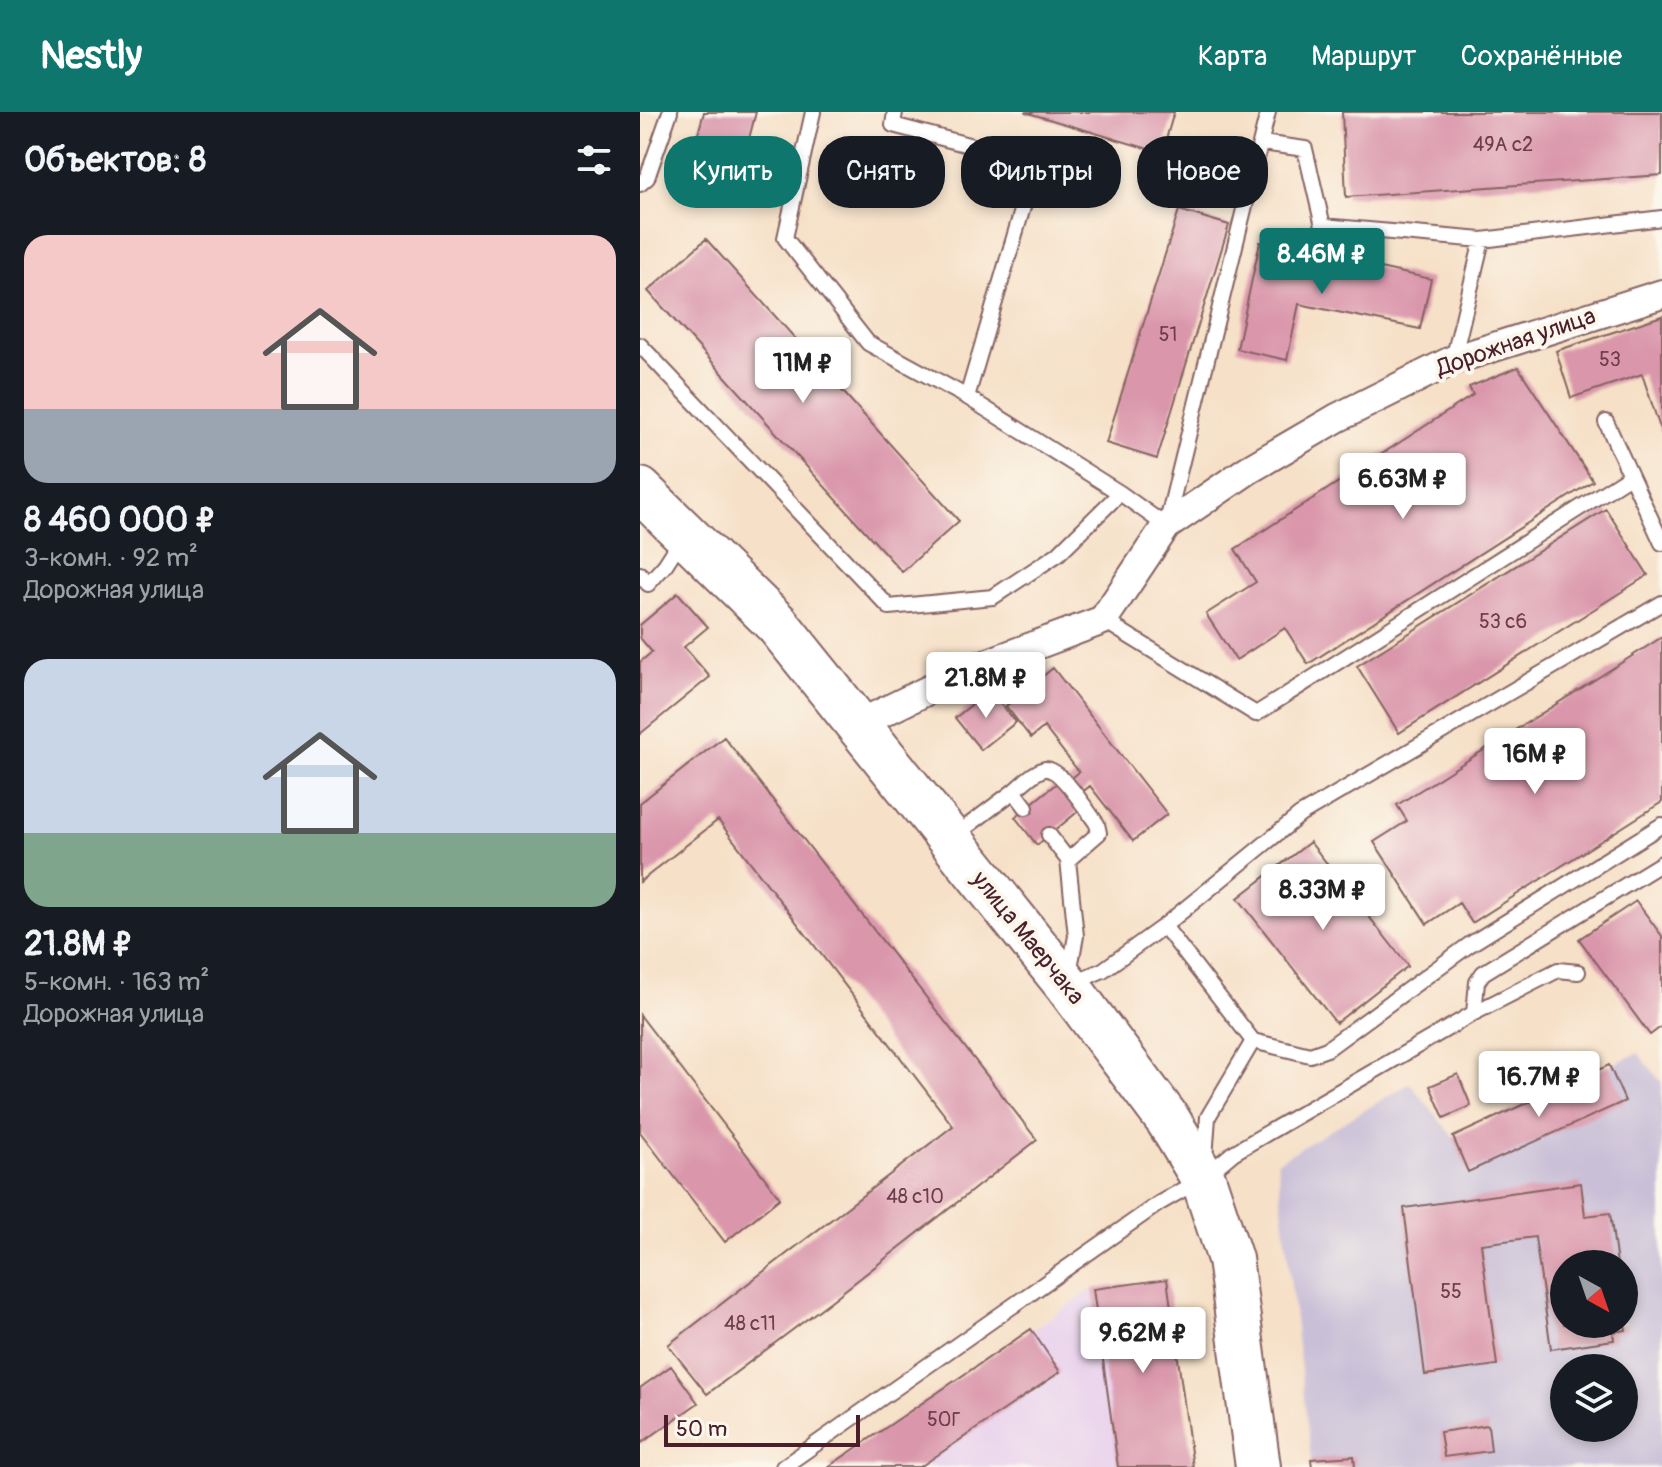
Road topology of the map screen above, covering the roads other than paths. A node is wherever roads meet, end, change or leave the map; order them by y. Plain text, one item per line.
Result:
1 (670, 112) edge
2 (813, 112) edge
3 (895, 112) edge
4 (1268, 112) edge
5 (1263, 136) edge
6 (1268, 144) edge
7 (640, 184) edge
8 (1246, 208) edge
9 (1662, 218) edge
10 (1482, 240) junction
11 (1662, 294) edge
12 (640, 345) edge
13 (1453, 360) junction
14 (967, 397) junction
15 (1606, 422) dead end
16 (1630, 476) junction
17 (640, 490) edge
18 (1120, 493) junction
19 (1166, 526) junction
20 (685, 534) junction
21 (1662, 543) edge
22 (643, 583) edge
23 (1662, 603) edge
24 (1103, 620) junction
25 (857, 725) junction
26 (1014, 791) junction
27 (1026, 807) dead end
28 (1662, 825) edge
29 (1049, 835) dead end
30 (949, 840) junction
31 (1068, 860) junction
32 (1662, 863) edge
33 (1164, 926) junction
34 (1578, 972) dead end
35 (1067, 985) junction
36 (1474, 1013) junction
37 (1253, 1041) junction
38 (1203, 1178) junction
39 (783, 1467) edge
40 (1258, 1467) edge

1 - 7 lane
2 - 14 lane
3 - 14 lane
4 - 5 lane
6 - 10 lane
8 - 19 lane
9 - 10 lane
10 - 13 lane
11 - 13 street, Дорожная улица
12 - 18 lane
13 - 19 street, Дорожная улица
14 - 18 lane
15 - 16 lane
16 - 21 lane
16 - 24 lane
17 - 20 main road, улица Маерчака
18 - 19 lane
19 - 24 street, Дорожная улица
20 - 22 lane
20 - 25 main road, улица Маерчака
23 - 33 lane
24 - 25 street
25 - 30 main road, улица Маерчака
26 - 27 lane
26 - 30 lane
26 - 31 lane
28 - 37 lane
29 - 31 lane
30 - 35 main road, улица Маерчака
31 - 35 lane
32 - 36 lane
33 - 35 lane
33 - 37 lane
34 - 36 lane
35 - 38 main road, улица Маерчака
36 - 38 lane
37 - 38 lane
38 - 39 lane
38 - 40 main road, улица Маерчака

